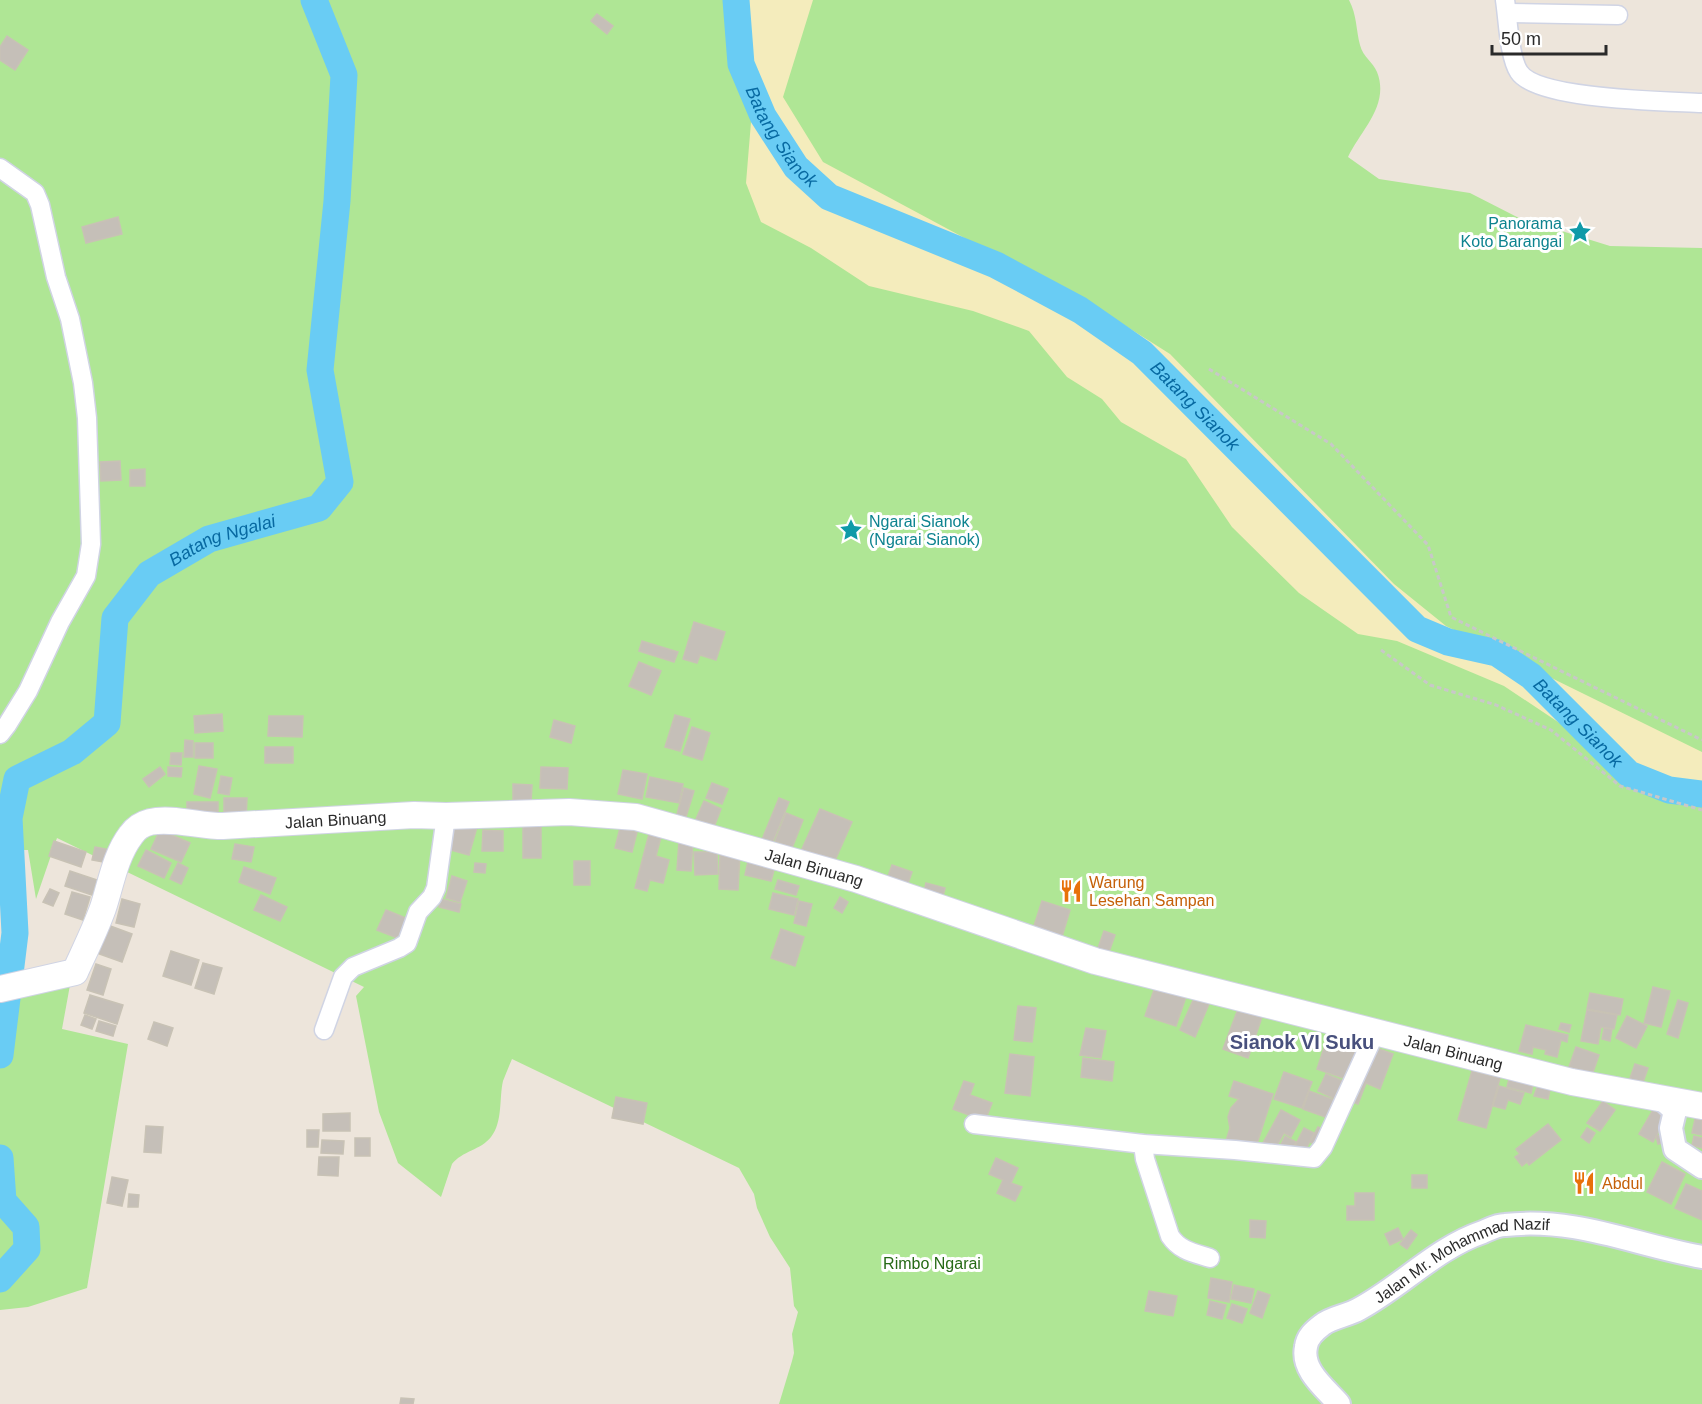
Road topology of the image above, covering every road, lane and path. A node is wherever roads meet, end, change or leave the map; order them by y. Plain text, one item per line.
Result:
1 (1506, 7) edge
2 (1618, 15) dead end
3 (1702, 103) edge
4 (0, 168) edge
5 (1209, 369) dead end
6 (1381, 650) dead end
7 (0, 734) edge
8 (1702, 740) edge
9 (1702, 810) edge
10 (446, 816) junction
11 (0, 989) edge
12 (324, 1030) dead end
13 (1375, 1033) junction
14 (1663, 1100) junction
15 (1702, 1106) edge
16 (974, 1124) dead end
17 (1143, 1144) junction
18 (1702, 1167) edge
19 (1702, 1257) edge
20 (1210, 1258) dead end
21 (1339, 1404) edge

1 - 2 street
1 - 3 street
4 - 7 street
5 - 8 path
6 - 9 path
10 - 11 main road, Jalan Binuang
10 - 12 street
10 - 13 main road, Jalan Binuang
13 - 14 main road, Jalan Binuang
13 - 17 street
14 - 15 main road, Jalan Binuang
14 - 18 street
16 - 17 street
17 - 20 street
19 - 21 street, Jalan Mr. Mohammad Nazif

